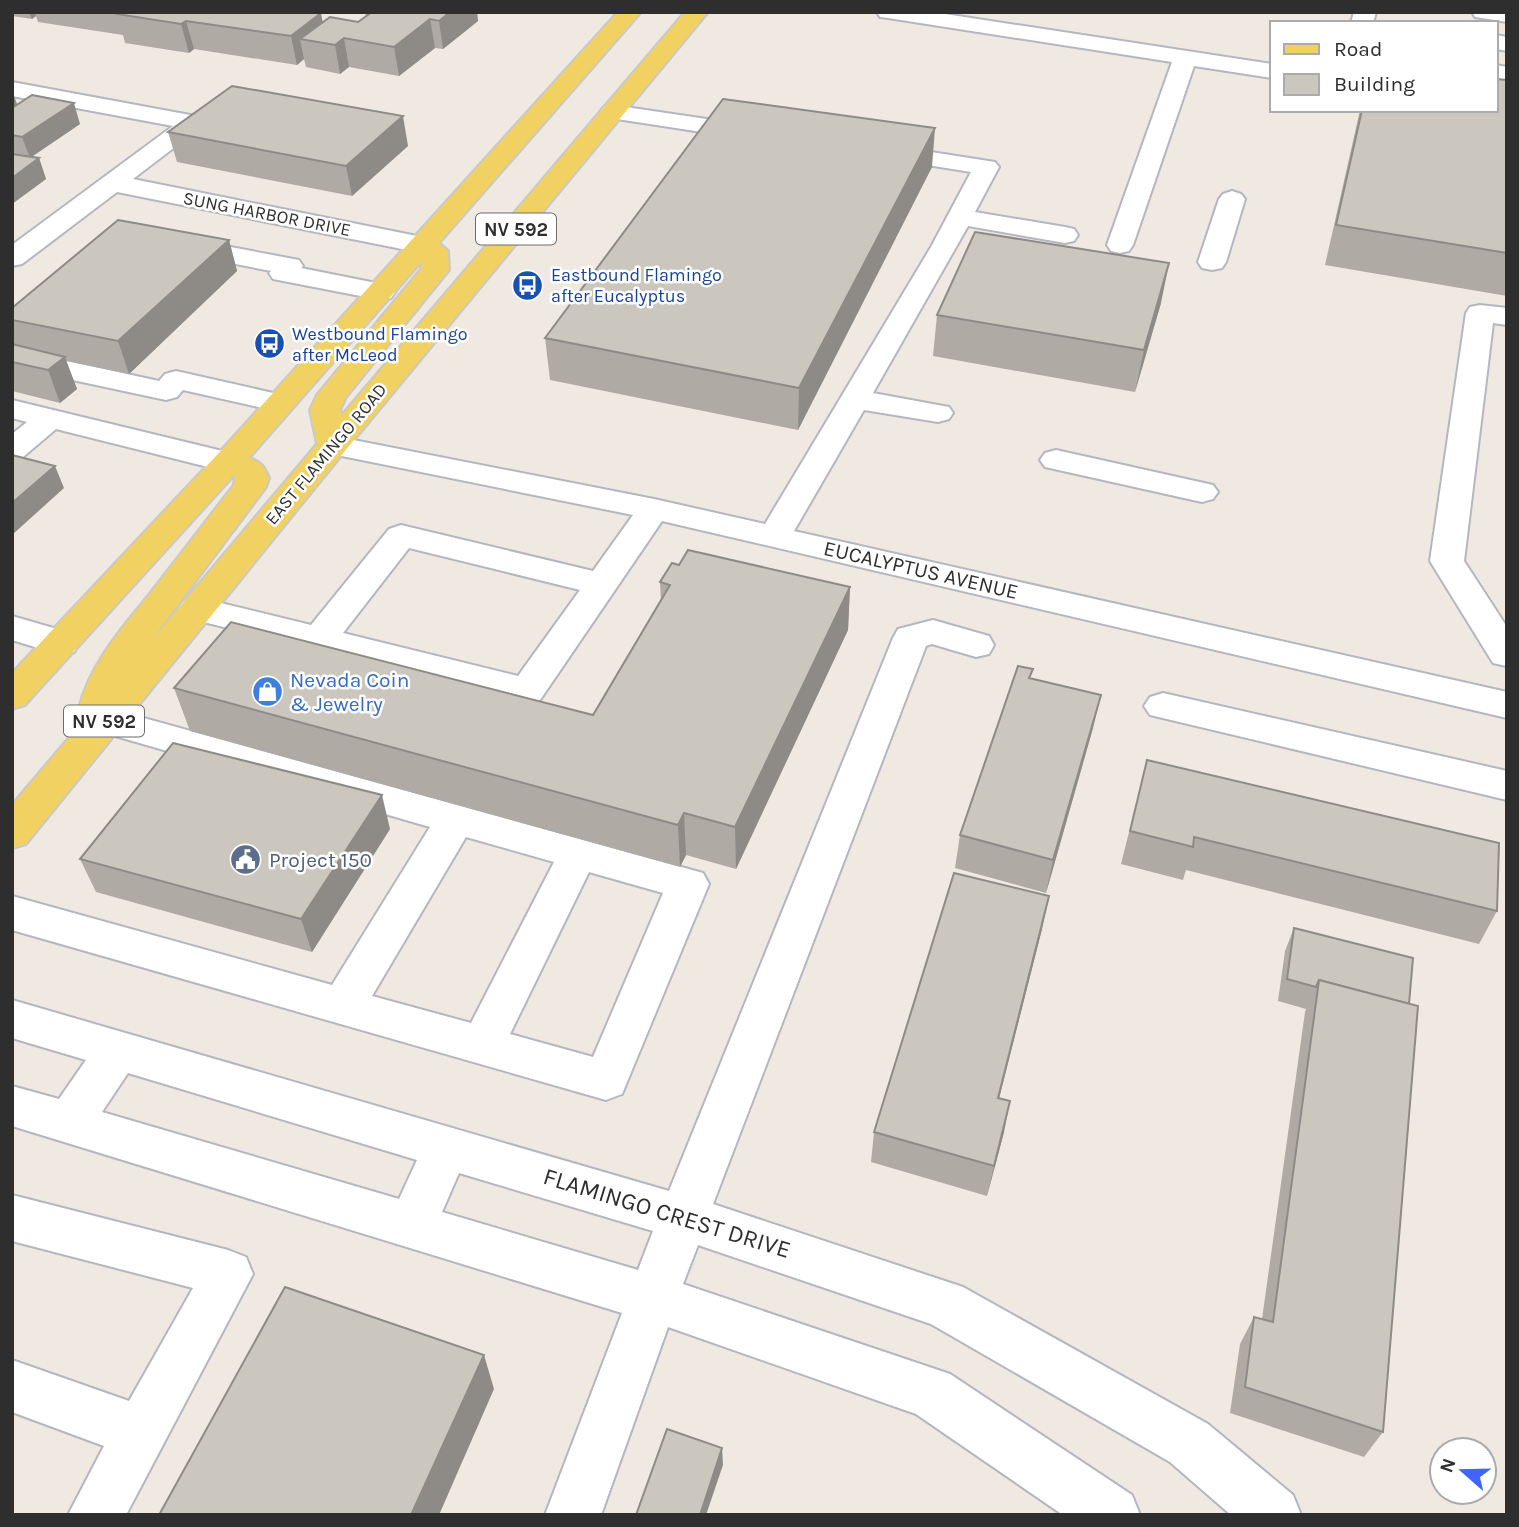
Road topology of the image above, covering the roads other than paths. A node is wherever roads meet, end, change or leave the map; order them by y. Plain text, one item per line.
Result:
1 (630, 12) edge
2 (697, 12) edge
3 (888, 12) edge
4 (1483, 12) edge
5 (1507, 16) edge
6 (1185, 58) junction
7 (1270, 71) edge
8 (12, 89) edge
9 (612, 112) junction
10 (785, 137) edge
11 (859, 148) edge
12 (112, 183) junction
13 (1232, 200) dead end
14 (960, 217) junction
15 (1065, 235) dead end
16 (152, 240) edge
17 (422, 245) junction
18 (1120, 245) dead end
19 (12, 258) edge
20 (1212, 262) dead end
21 (381, 292) junction
22 (1507, 317) edge
23 (12, 358) edge
24 (855, 399) junction
25 (280, 403) junction
26 (12, 409) edge
27 (938, 414) dead end
28 (50, 418) junction
29 (333, 445) junction
30 (12, 450) edge
31 (1056, 460) dead end
32 (229, 462) junction
33 (1202, 492) dead end
34 (654, 509) junction
35 (774, 537) junction
36 (602, 583) junction
37 (196, 610) junction
38 (12, 628) edge
39 (318, 641) junction
40 (61, 643) junction
41 (976, 645) dead end
42 (1506, 654) edge
43 (12, 696) edge
44 (1503, 704) edge
45 (1163, 706) dead end
46 (104, 720) junction
47 (1507, 786) edge
48 (455, 820) junction
49 (12, 833) edge
50 (578, 854) junction
51 (12, 913) edge
52 (343, 1005) junction
53 (12, 1019) edge
54 (482, 1045) junction
55 (118, 1050) junction
56 (12, 1106) edge
57 (69, 1123) junction
58 (447, 1147) junction
59 (683, 1217) junction
60 (12, 1218) edge
61 (411, 1226) junction
62 (654, 1299) junction
63 (12, 1386) edge
64 (141, 1432) junction
65 (96, 1515) edge
66 (573, 1515) edge
67 (1112, 1515) edge
68 (1273, 1515) edge

1 - 17 main road, NV 592
2 - 9 main road, EAST FLAMINGO ROAD / NV 592
3 - 6 street
4 - 5 street
6 - 7 street
6 - 18 street
8 - 12 street
9 - 10 street
9 - 29 main road, EAST FLAMINGO ROAD / NV 592
11 - 14 street
12 - 17 street, SUNG HARBOR DRIVE
12 - 19 street
13 - 20 street
14 - 15 street
14 - 24 street
16 - 21 street
17 - 21 main road, NV 592
17 - 29 main road
21 - 25 main road, NV 592
22 - 42 street
23 - 25 street
24 - 27 street
24 - 35 street
25 - 32 main road, NV 592
26 - 28 street
28 - 30 street
28 - 32 street
29 - 34 street, EUCALYPTUS AVENUE
29 - 37 main road, EAST FLAMINGO ROAD / NV 592
31 - 33 street
32 - 40 main road, NV 592
32 - 46 main road
34 - 35 street, EUCALYPTUS AVENUE
34 - 36 street
35 - 44 street, EUCALYPTUS AVENUE
36 - 39 street
36 - 39 street
37 - 39 street
37 - 46 main road, EAST FLAMINGO ROAD / NV 592
38 - 40 street
40 - 43 main road, NV 592
41 - 59 street
42 - 44 street
45 - 47 street
46 - 48 street
46 - 49 main road, EAST FLAMINGO ROAD / NV 592
48 - 50 street
48 - 52 street
50 - 54 street
50 - 54 street
51 - 52 street
52 - 54 street
53 - 55 street, FLAMINGO CREST DRIVE
55 - 57 street
55 - 58 street, FLAMINGO CREST DRIVE
56 - 57 street
57 - 61 street
58 - 59 street, FLAMINGO CREST DRIVE
58 - 61 street
59 - 62 street
59 - 68 street, FLAMINGO CREST DRIVE
60 - 64 street
61 - 62 street
62 - 66 street
62 - 67 street
63 - 64 street
64 - 65 street

